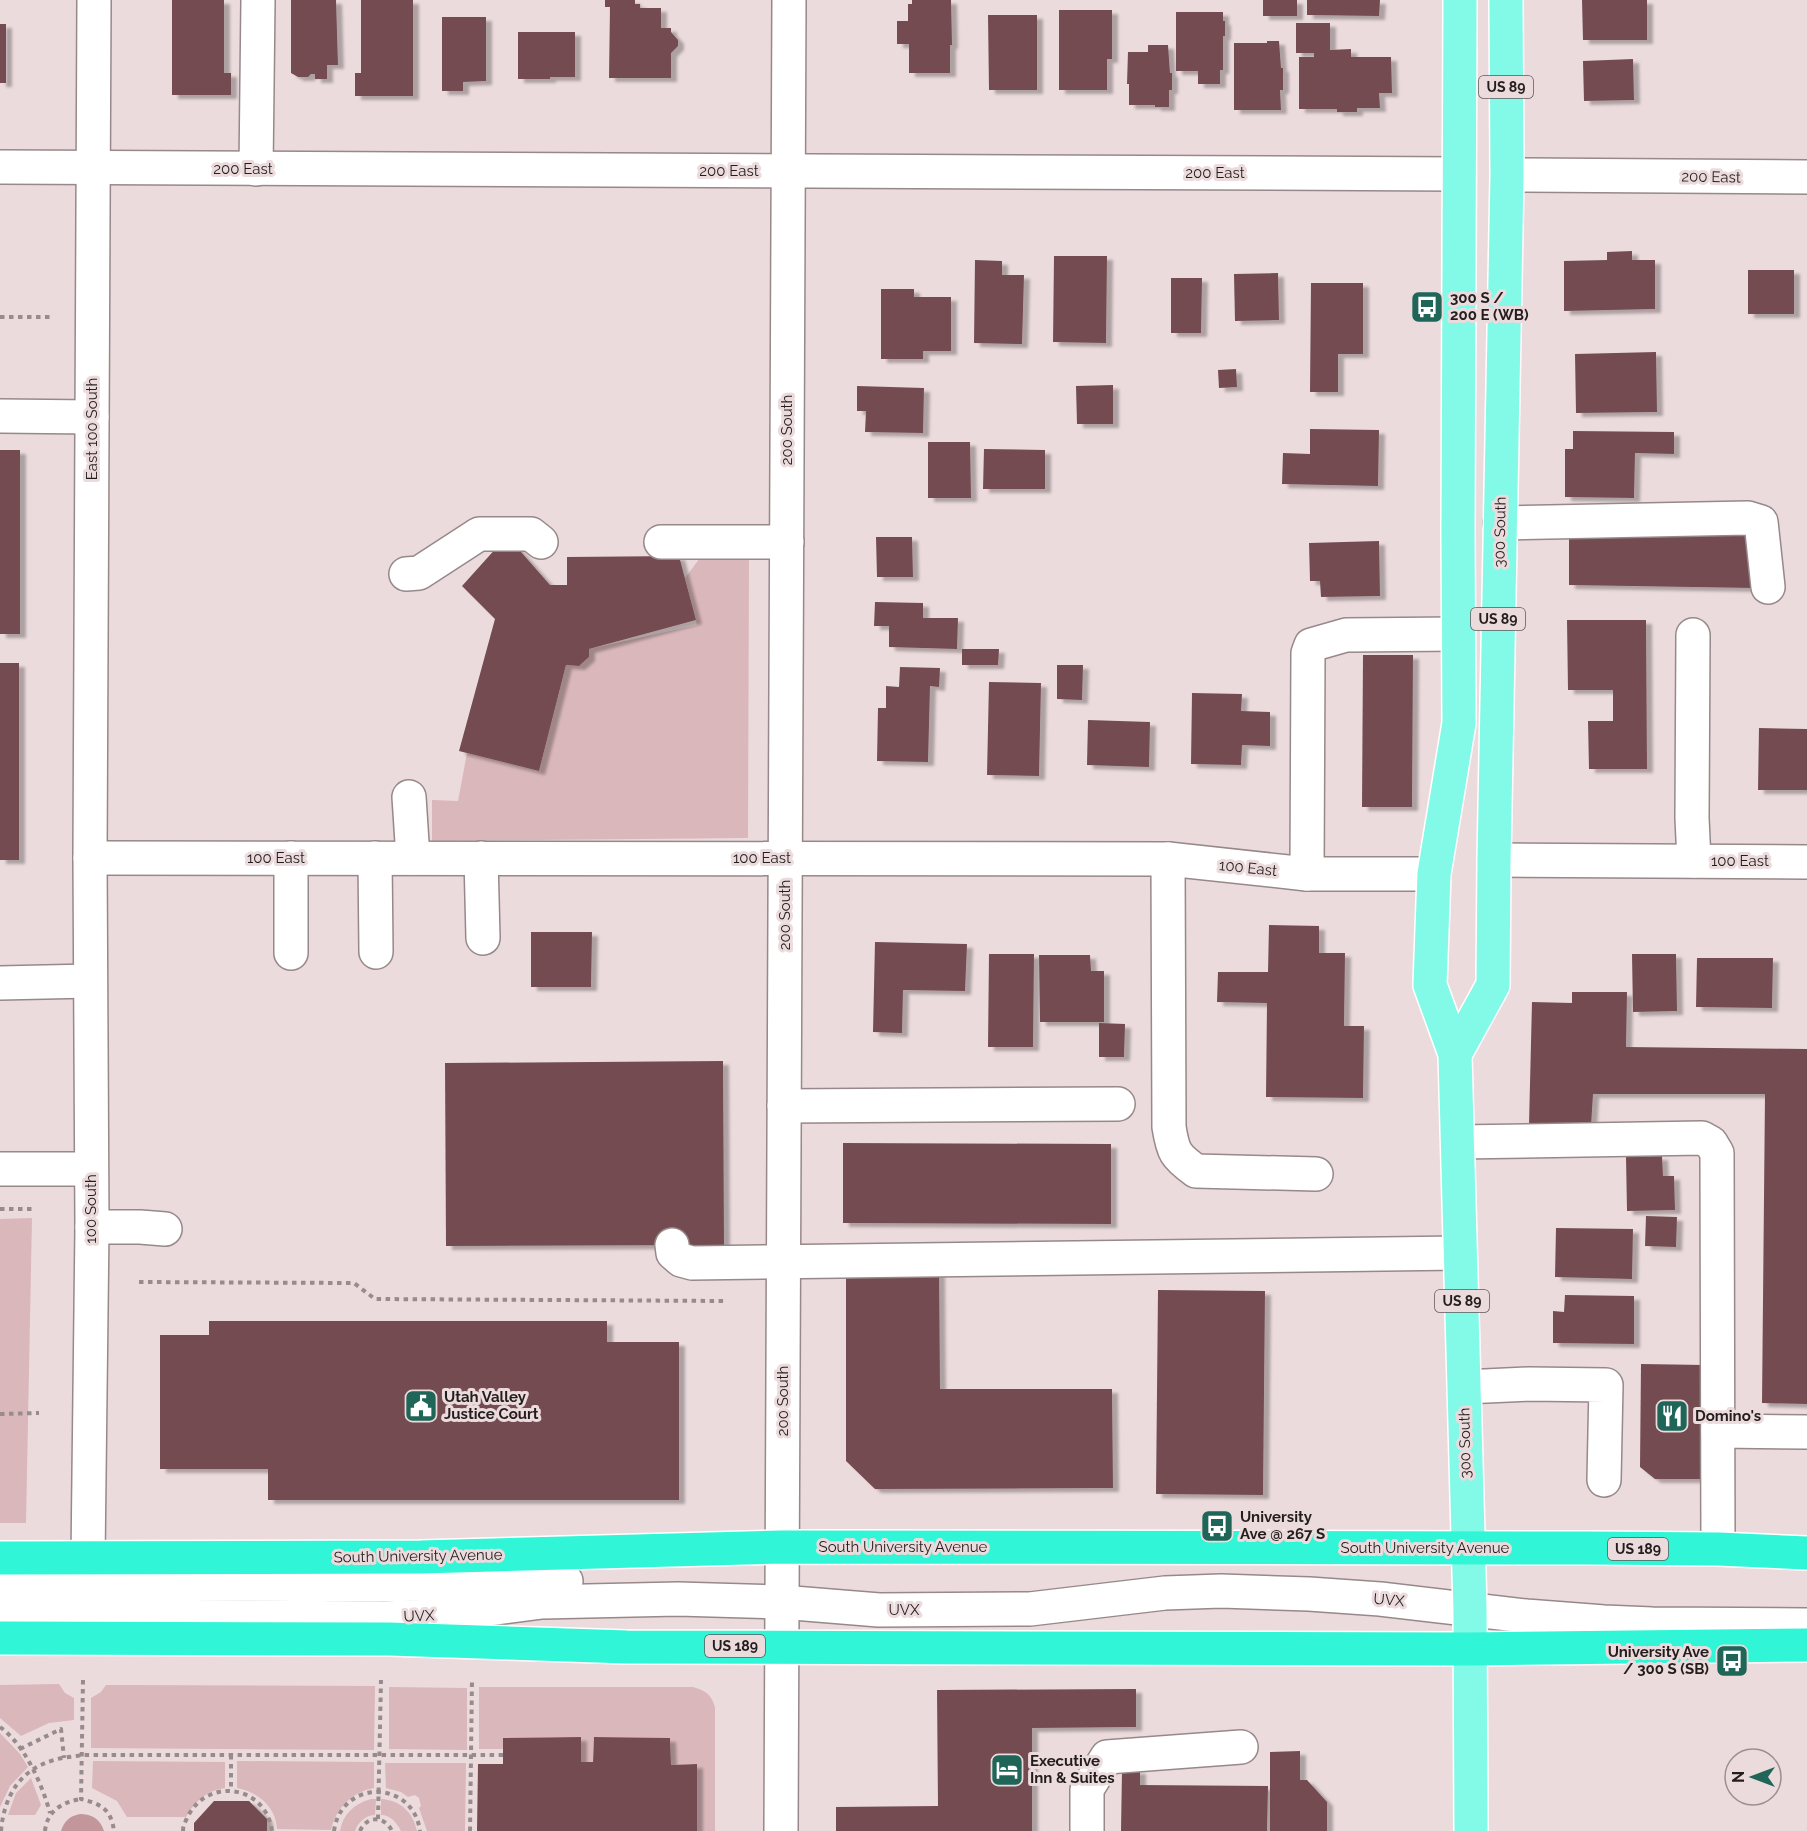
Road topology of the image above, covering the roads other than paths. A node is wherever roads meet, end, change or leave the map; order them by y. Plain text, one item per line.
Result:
1 (94, 0) edge
2 (258, 0) edge
3 (789, 0) edge
4 (1460, 0) edge
5 (1506, 0) edge
6 (0, 167) edge
7 (93, 168) junction
8 (256, 169) junction
9 (789, 171) junction
10 (1458, 174) junction
11 (1507, 175) junction
12 (1807, 177) edge
13 (0, 416) edge
14 (92, 417) junction
15 (1500, 523) junction
16 (541, 543) dead end
17 (661, 543) dead end
18 (787, 543) junction
19 (406, 574) dead end
20 (1768, 587) dead end
21 (1458, 634) junction
22 (1693, 635) dead end
23 (409, 797) dead end
24 (90, 858) junction
25 (291, 858) junction
26 (375, 858) junction
27 (413, 858) junction
28 (481, 858) junction
29 (785, 858) junction
30 (1168, 859) junction
31 (1494, 860) junction
32 (1694, 861) junction
33 (1807, 862) edge
34 (1307, 874) junction
35 (1434, 874) junction
36 (483, 938) dead end
37 (376, 952) dead end
38 (291, 953) dead end
39 (90, 981) junction
40 (0, 983) edge
41 (1455, 1054) junction
42 (1118, 1104) dead end
43 (784, 1106) junction
44 (1458, 1142) junction
45 (0, 1169) edge
46 (91, 1169) junction
47 (1316, 1173) dead end
48 (92, 1227) junction
49 (165, 1229) dead end
50 (672, 1245) dead end
51 (1460, 1254) junction
52 (783, 1262) junction
53 (1464, 1387) junction
54 (1718, 1431) junction
55 (1807, 1432) edge
56 (1604, 1480) dead end
57 (782, 1547) junction
58 (1468, 1548) junction
59 (1718, 1549) junction
60 (1807, 1553) edge
61 (0, 1558) edge
62 (88, 1559) junction
63 (0, 1583) edge
64 (781, 1594) junction
65 (1470, 1601) junction
66 (1807, 1606) edge
67 (0, 1615) edge
68 (1807, 1625) edge
69 (0, 1638) edge
70 (1807, 1646) edge
71 (781, 1647) junction
72 (1470, 1649) junction
73 (1241, 1747) dead end
74 (781, 1831) edge
75 (1087, 1831) edge
76 (1471, 1831) edge

1 - 7 street, East 100 South
2 - 8 street
3 - 9 street, 200 South
4 - 10 main road, 300 South / US 89
5 - 11 main road, 300 South / US 89
6 - 7 street, 200 East
7 - 8 street, 200 East
7 - 14 street, East 100 South
8 - 9 street, 200 East
9 - 10 street, 200 East
9 - 18 street, 200 South
10 - 21 main road, 300 South / US 89
11 - 12 street, 200 East
11 - 15 main road, 300 South / US 89
13 - 14 street
14 - 24 street, East 100 South
15 - 20 street
15 - 31 main road, 300 South / US 89
16 - 19 street
17 - 18 street
18 - 29 street, 200 South
21 - 34 street
21 - 35 main road, 300 South / US 89
22 - 32 street
23 - 27 street
24 - 25 street, 100 East
24 - 39 street, 100 South
25 - 26 street, 100 East
25 - 38 street
26 - 27 street, 100 East
26 - 37 street
27 - 28 street, 100 East
28 - 29 street, 100 East
28 - 36 street
29 - 30 street, 100 East
29 - 43 street, 200 South
30 - 34 street, 100 East
30 - 47 street
31 - 32 street, 100 East
31 - 41 main road, 300 South / US 89
32 - 33 street, 100 East
34 - 35 street, 100 East
35 - 41 main road, 300 South / US 89
39 - 40 street
39 - 46 street, 100 South
41 - 44 main road, 300 South / US 89
42 - 43 street
43 - 52 street, 200 South
44 - 51 main road, 300 South / US 89
44 - 54 street
45 - 46 street
46 - 48 street, 100 South
48 - 49 street
48 - 62 street, 100 South
50 - 52 street
51 - 52 street
51 - 53 main road, 300 South / US 89
52 - 57 street, 200 South
53 - 56 street
53 - 58 main road, 300 South / US 89
54 - 55 street
54 - 59 street
57 - 58 highway, South University Avenue / US 189
57 - 62 highway, South University Avenue / US 189
57 - 64 street, 200 South
58 - 59 highway, South University Avenue / US 189
58 - 65 main road, 300 South / US 89
59 - 60 highway, South University Avenue / US 189
61 - 62 highway, South University Avenue / US 189
63 - 64 street, UVX
64 - 65 street, UVX
64 - 67 street, UVX
64 - 71 street, 200 South
65 - 66 street, UVX
65 - 68 street, UVX
65 - 72 main road, 300 South / US 89
69 - 71 highway, US 189
70 - 72 highway, US 189
71 - 72 highway, US 189
71 - 74 street, 200 South
72 - 76 main road, 300 South / US 89
73 - 75 street

